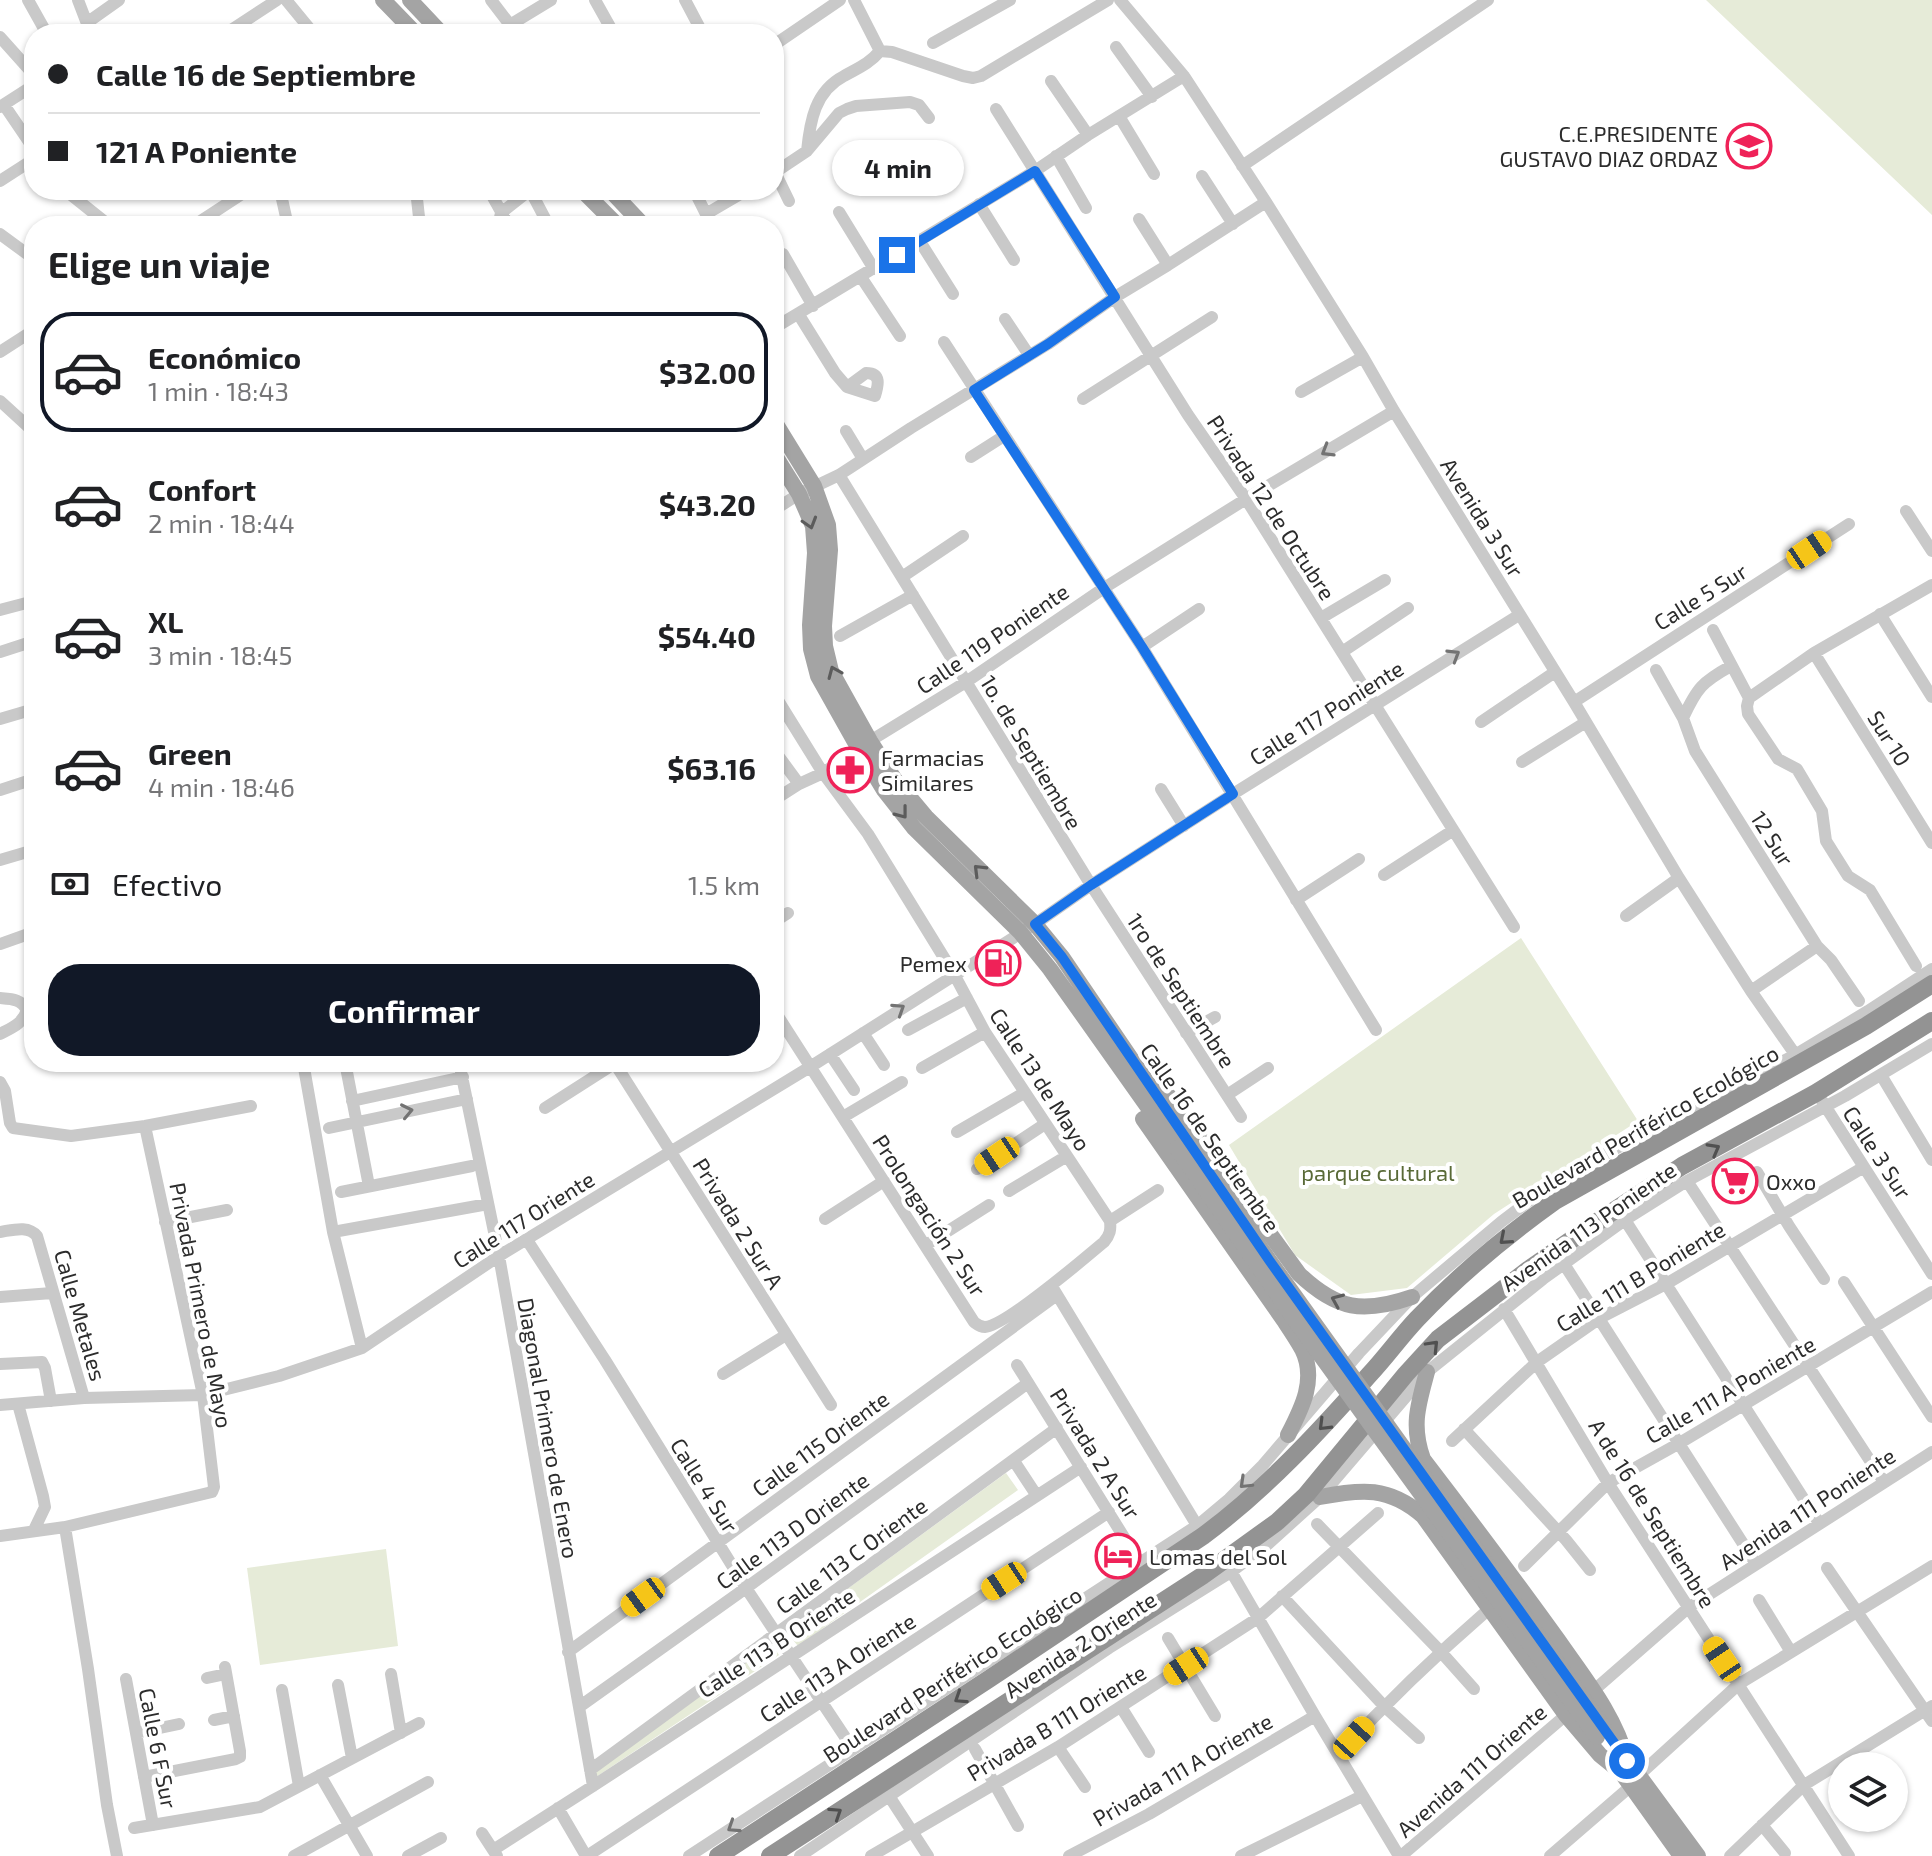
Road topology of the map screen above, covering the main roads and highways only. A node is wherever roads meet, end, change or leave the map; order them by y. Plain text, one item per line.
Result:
1 (383, 0) edge
2 (410, 0) edge
3 (406, 24) edge
4 (433, 24) edge
5 (592, 200) edge
6 (619, 200) edge
7 (608, 216) edge
8 (635, 216) edge
9 (784, 443) edge
10 (784, 465) edge
11 (806, 490) junction
12 (1932, 984) edge
13 (1932, 1021) edge
14 (1122, 1059) junction
15 (1412, 1297) road end
16 (1427, 1372) road end
17 (1288, 1435) road end
18 (1320, 1497) road end
19 (1624, 1766) junction
20 (1635, 1781) junction
21 (718, 1856) edge
22 (770, 1856) edge
23 (1681, 1856) edge
24 (1698, 1856) edge

1 - 3 main road
2 - 4 main road
5 - 7 main road
6 - 8 main road
9 - 11 main road, Calle 16 de Septiembre
10 - 11 main road, Calle 16 de Septiembre
11 - 14 main road, Calle 16 de Septiembre
12 -> 21 highway, Boulevard Periférico Ecológico
22 -> 13 highway
15 -> 14 main road
14 - 17 main road
14 - 19 main road, Calle 16 de Septiembre, bridge
16 - 19 main road
18 - 19 main road
19 - 20 main road, Calle 16 de Septiembre
20 - 23 main road, Calle 16 de Septiembre
20 - 24 main road, Calle 16 de Septiembre

